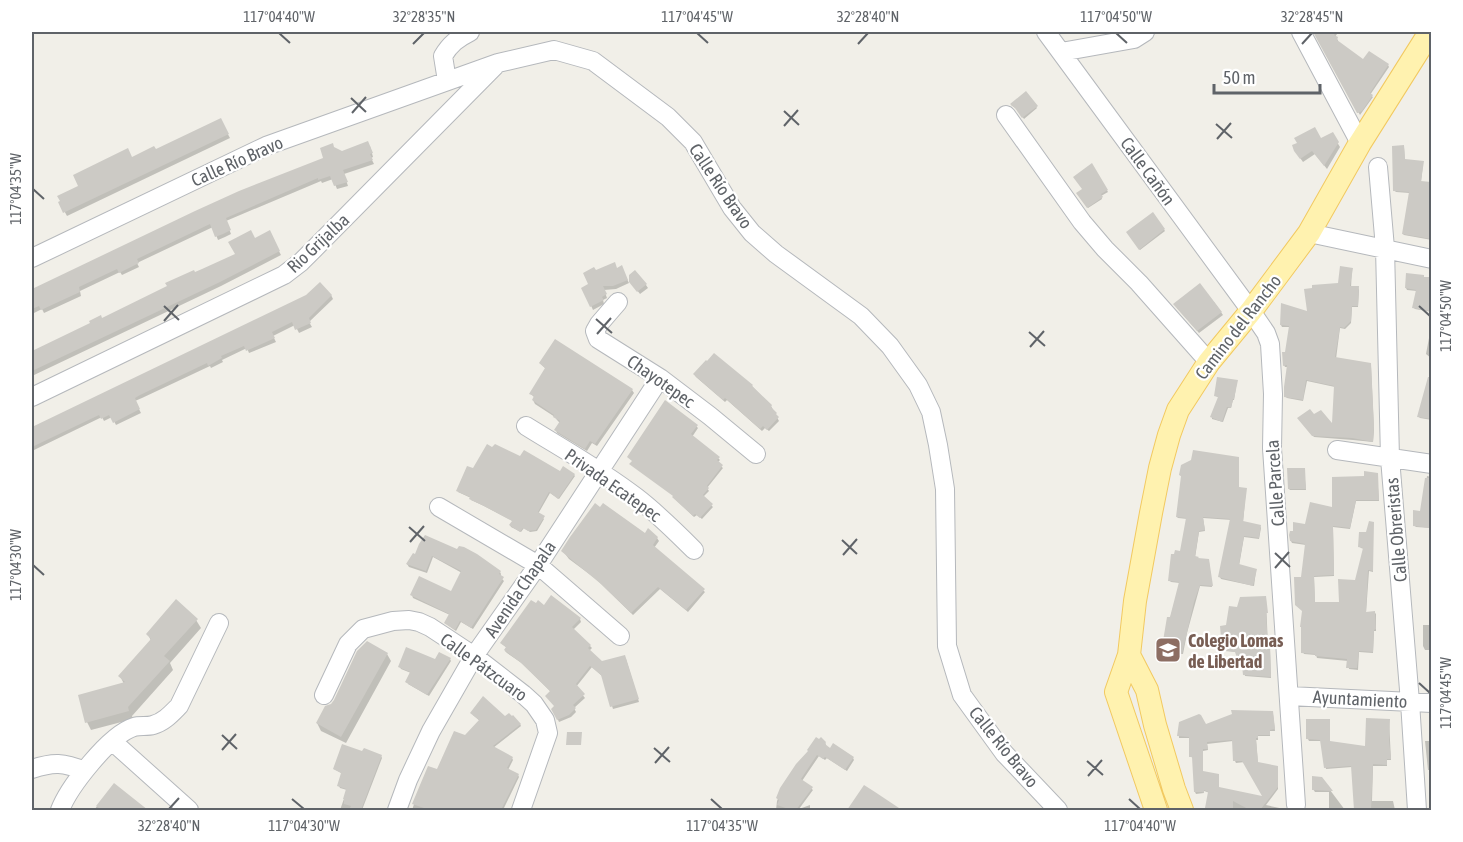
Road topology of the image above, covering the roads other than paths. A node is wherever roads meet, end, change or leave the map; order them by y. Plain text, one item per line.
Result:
1 (470, 32) edge
2 (1046, 32) edge
3 (1145, 32) edge
4 (1300, 32) edge
5 (1430, 33) edge
6 (1061, 52) junction
7 (498, 63) junction
8 (447, 81) junction
9 (1006, 115) dead end
10 (1360, 143) junction
11 (1378, 167) dead end
12 (1309, 233) junction
13 (1385, 249) junction
14 (32, 258) edge
15 (1431, 259) edge
16 (618, 302) dead end
17 (1251, 311) junction
18 (1209, 362) junction
19 (660, 378) junction
20 (32, 397) edge
21 (526, 426) dead end
22 (1337, 450) dead end
23 (756, 454) dead end
24 (1390, 458) junction
25 (1431, 464) edge
26 (598, 470) junction
27 (439, 507) dead end
28 (694, 550) dead end
29 (538, 564) junction
30 (219, 623) dead end
31 (620, 636) dead end
32 (1129, 655) junction
33 (474, 656) junction
34 (324, 694) dead end
35 (1289, 696) junction
36 (1410, 702) junction
37 (1431, 703) edge
38 (112, 741) junction
39 (32, 769) edge
40 (84, 771) junction
41 (1296, 805) dead end
42 (60, 810) edge
43 (189, 810) edge
44 (397, 810) edge
45 (521, 810) edge
46 (1058, 810) edge
47 (1156, 810) edge
48 (1182, 810) edge
49 (1417, 810) edge

1 - 8 street
2 - 6 street, Calle Cañón
3 - 6 street
4 - 10 street
5 - 10 main road, Camino del Rancho
6 - 17 street, Calle Cañón
7 - 8 street, Calle Río Bravo
7 - 20 street, Rio Grijalba
7 - 46 street, Calle Río Bravo
8 - 14 street, Calle Río Bravo
9 - 18 street
10 - 12 main road, Camino del Rancho
11 - 13 street, Calle Obreristas
12 - 13 street
12 - 17 main road, Camino del Rancho
13 - 15 street
13 - 24 street, Calle Obreristas
16 - 19 street, Chayotepec
17 - 18 main road, Camino del Rancho
17 - 35 street, Calle Parcela
18 - 32 main road, Camino del Rancho
19 - 23 street, Chayotepec
19 - 26 street, Avenida Chapala
21 - 26 street, Privada Ecatepec
22 - 24 street
24 - 25 street
24 - 36 street, Calle Obreristas
26 - 28 street, Privada Ecatepec
26 - 29 street, Avenida Chapala
27 - 29 street
29 - 31 street
29 - 33 street, Avenida Chapala
30 - 38 street
32 - 47 main road, Camino del Rancho
32 - 48 main road
33 - 34 street, Calle Pátzcuaro
33 - 44 street, Avenida Chapala
33 - 45 street, Calle Pátzcuaro
35 - 36 street, Ayuntamiento
35 - 41 street, Calle Parcela
36 - 37 street, Ayuntamiento
36 - 49 street, Calle Obreristas
38 - 40 street
38 - 43 street
39 - 40 street
40 - 42 street

